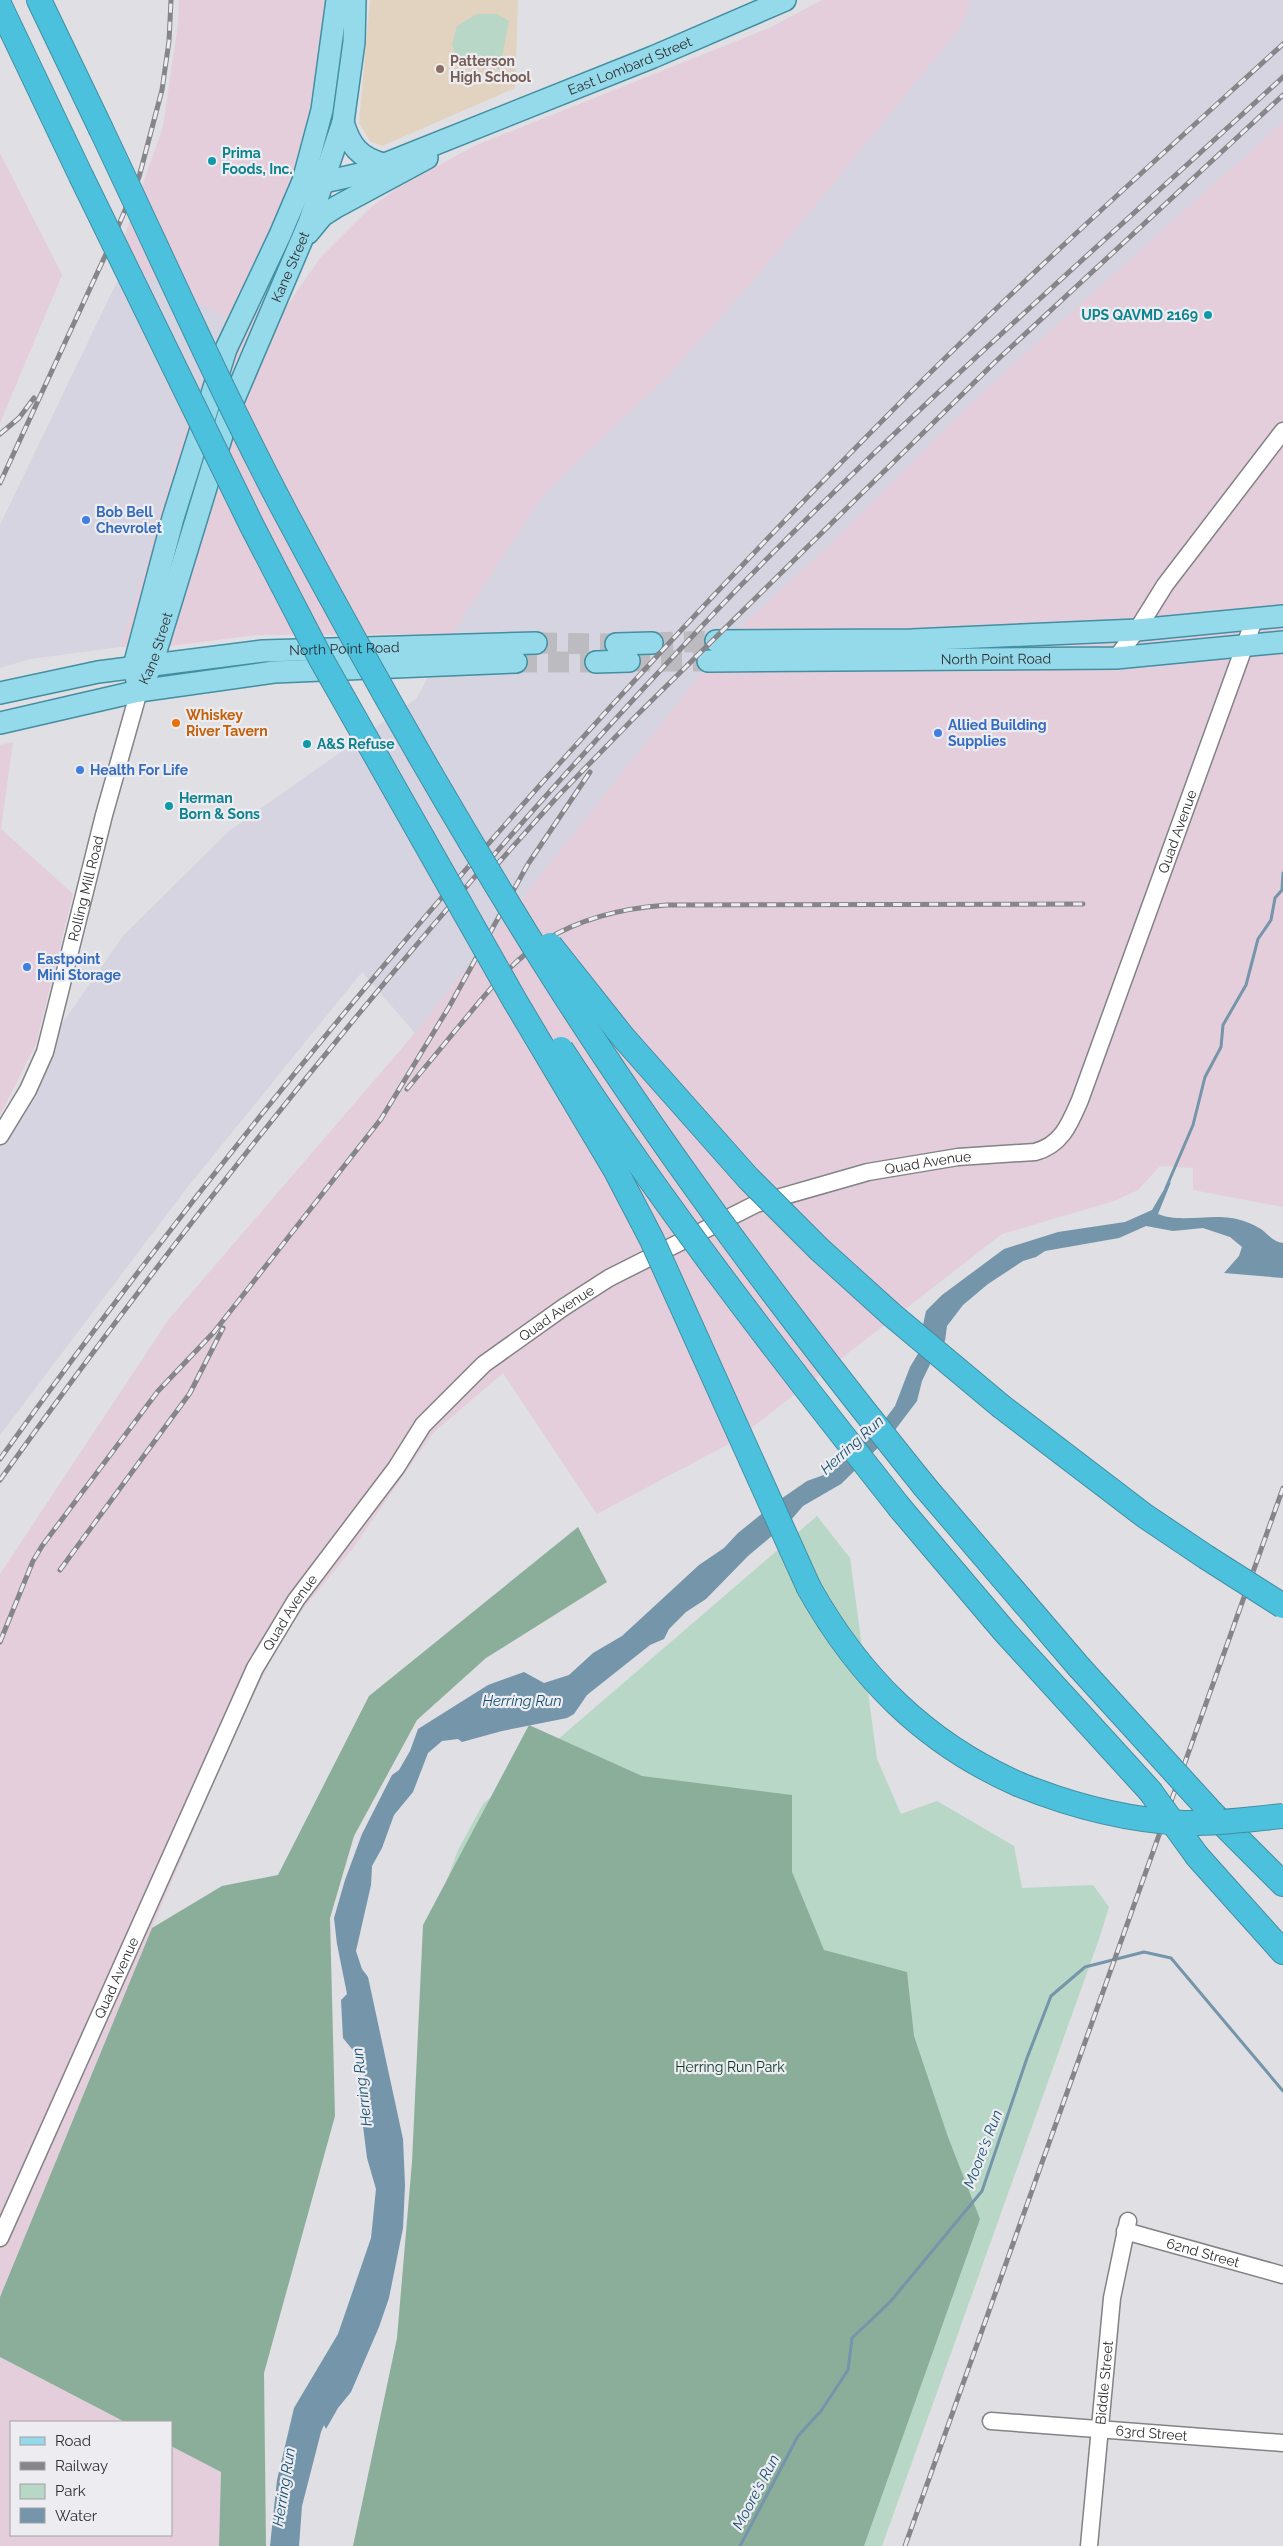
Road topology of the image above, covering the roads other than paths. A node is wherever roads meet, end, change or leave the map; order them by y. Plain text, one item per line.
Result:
1 (39, 0) edge
2 (337, 0) edge
3 (355, 0) edge
4 (785, 0) edge
5 (0, 6) edge
6 (343, 122) junction
7 (472, 128) junction
8 (308, 162) junction
9 (383, 164) junction
10 (324, 182) junction
11 (369, 189) junction
12 (296, 199) junction
13 (298, 244) junction
14 (1283, 431) edge
15 (1283, 616) edge
16 (1254, 620) junction
17 (1137, 630) junction
18 (980, 637) junction
19 (716, 641) tunnel mouth
20 (652, 642) tunnel mouth
21 (1283, 642) edge
22 (536, 643) tunnel mouth
23 (616, 644) tunnel mouth
24 (1244, 647) junction
25 (880, 650) junction
26 (1116, 658) junction
27 (979, 659) junction
28 (311, 660) junction
29 (629, 661) tunnel mouth
30 (708, 661) tunnel mouth
31 (516, 662) tunnel mouth
32 (596, 662) tunnel mouth
33 (143, 665) junction
34 (139, 691) junction
35 (0, 693) edge
36 (0, 723) edge
37 (370, 744) junction
38 (445, 797) junction
39 (0, 1136) edge
40 (1283, 1606) edge
41 (1283, 1816) edge
42 (1199, 1851) junction
43 (1283, 1884) edge
44 (1283, 1931) edge
45 (1283, 1952) edge
46 (1126, 2226) joint
47 (0, 2238) edge
48 (1283, 2275) edge
49 (991, 2421) dead end
50 (1100, 2429) junction
51 (1283, 2443) edge
52 (1089, 2546) edge

1 - 38 highway, bridge
2 - 8 main road, Kane Street
3 - 6 main road, Kane Street
4 - 7 main road, East Lombard Street
5 - 37 highway, bridge
6 - 9 main road
6 - 10 main road, Kane Street
7 - 9 main road, East Lombard Street
7 - 11 main road, East Lombard Street
8 - 10 main road
8 - 12 main road, Kane Street
9 - 10 main road, East Lombard Street
10 - 11 main road
10 - 12 main road, East Lombard Street
10 - 13 main road, Kane Street
11 - 13 main road
12 - 33 main road, Kane Street
13 - 33 main road, Kane Street
14 - 17 street
15 - 16 main road, North Point Road
16 - 17 main road, North Point Road
16 - 24 street, Quad Avenue
17 - 18 main road, North Point Road
17 - 26 street
18 - 25 main road, North Point Road
18 - 27 main road
19 - 25 main road, North Point Road
20 - 23 main road
21 - 24 main road, North Point Road
22 - 28 main road, North Point Road
24 - 26 main road, North Point Road
24 - 47 street, Quad Avenue
25 - 27 main road, North Point Road
25 - 30 main road, North Point Road
26 - 27 main road, North Point Road
28 - 31 main road, North Point Road
28 - 33 main road, North Point Road
28 - 34 main road, North Point Road
29 - 32 main road
33 - 34 main road, Kane Street
33 - 35 main road, North Point Road
34 - 36 main road, North Point Road
34 - 39 street, Rolling Mill Road
37 - 41 highway, bridge
37 - 42 highway, bridge
38 - 40 highway, bridge
38 - 43 highway, bridge
42 - 44 highway
42 - 45 highway
46 - 48 street, 62nd Street
46 - 50 street, Biddle Street
49 - 50 street, 63rd Street
50 - 51 street, 63rd Street
50 - 52 street, Biddle Street

